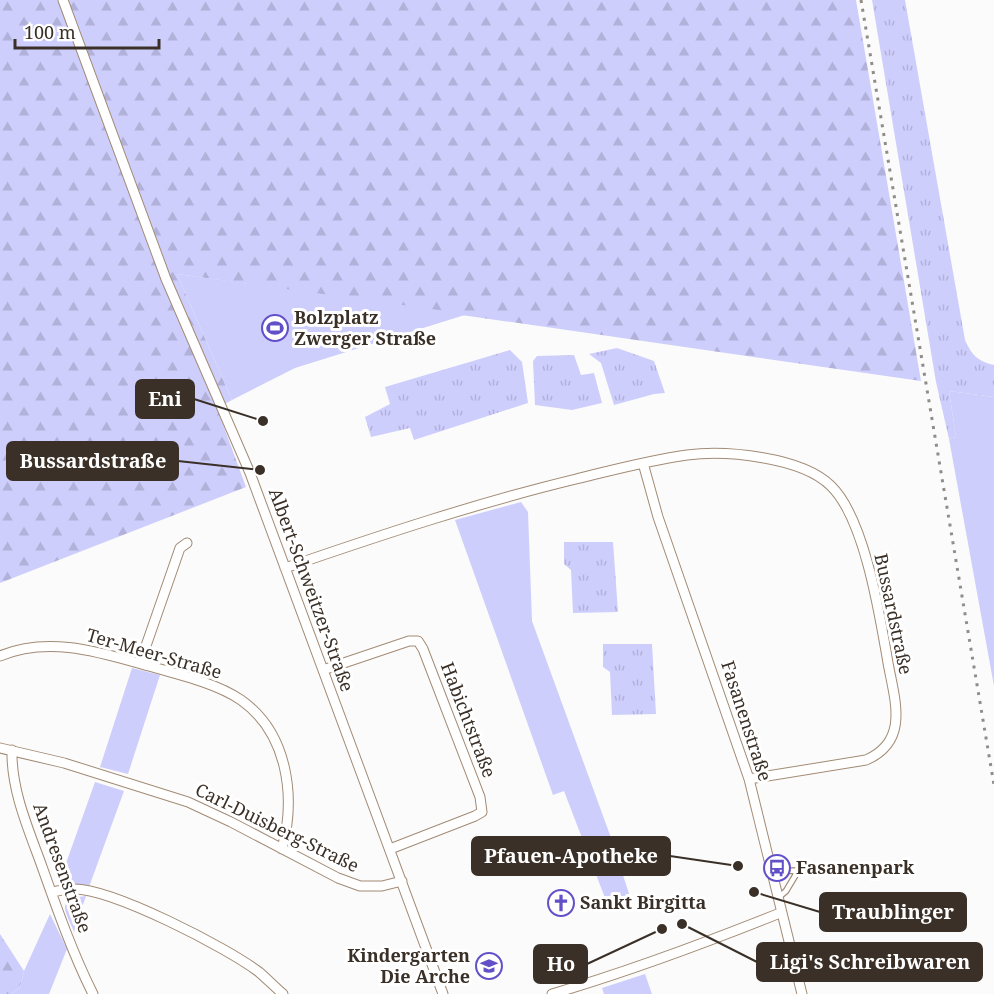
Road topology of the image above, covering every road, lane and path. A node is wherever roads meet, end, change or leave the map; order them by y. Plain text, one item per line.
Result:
1 (63, 0) edge
2 (643, 463) junction
3 (187, 543) dead end
4 (285, 568) junction
5 (0, 656) edge
6 (140, 663) junction
7 (323, 670) junction
8 (0, 748) edge
9 (12, 750) junction
10 (749, 779) junction
11 (282, 849) junction
12 (390, 849) junction
13 (812, 870) dead end
14 (784, 871) dead end
15 (798, 871) junction
16 (402, 881) junction
17 (51, 892) junction
18 (777, 898) junction
19 (780, 913) junction
20 (93, 994) edge
21 (283, 994) edge
22 (443, 994) edge
23 (552, 994) edge
24 (801, 994) edge

1 - 4 street, Albert-Schweitzer-Straße
2 - 4 street, Bussardstraße
2 - 10 street, Fasanenstraße
2 - 10 street, Bussardstraße
3 - 6 street
4 - 7 street, Albert-Schweitzer-Straße
5 - 6 street, Ter-Meer-Straße
6 - 11 street, Ter-Meer-Straße
7 - 12 street, Albert-Schweitzer-Straße
7 - 12 street, Habichtstraße
8 - 9 street, Carl-Duisberg-Straße
9 - 11 street, Carl-Duisberg-Straße
9 - 17 street, Andresenstraße
10 - 18 street, Fasanenstraße
11 - 16 street, Carl-Duisberg-Straße
12 - 16 street, Albert-Schweitzer-Straße
13 - 15 lane
14 - 15 lane
15 - 18 lane
16 - 22 street, Albert-Schweitzer-Straße
17 - 20 street, Andresenstraße
17 - 21 street
18 - 19 street, Fasanenstraße
19 - 23 street
19 - 24 street, Fasanenstraße

